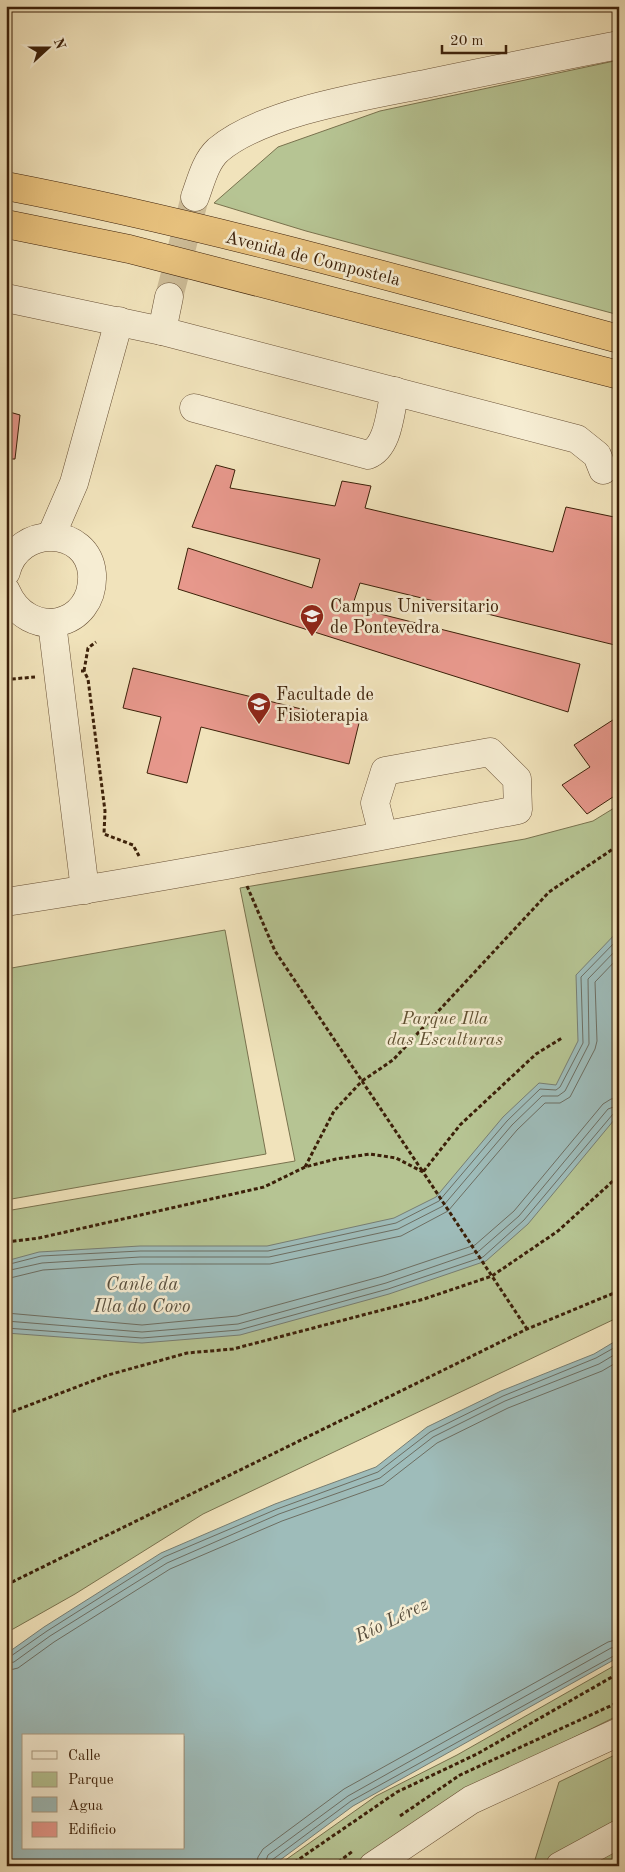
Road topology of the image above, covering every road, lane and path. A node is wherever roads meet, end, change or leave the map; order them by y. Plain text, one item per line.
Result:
1 (619, 45) edge
2 (6, 186) edge
3 (195, 197) tunnel mouth
4 (6, 224) edge
5 (6, 298) edge
6 (169, 298) tunnel mouth
7 (120, 321) junction
8 (162, 331) junction
9 (619, 339) edge
10 (619, 375) edge
11 (394, 391) junction
12 (194, 408) dead end
13 (603, 470) dead end
14 (51, 536) junction
15 (6, 572) edge
16 (6, 591) edge
17 (52, 623) junction
18 (96, 642) dead end
19 (72, 672) junction
20 (6, 676) edge
21 (383, 836) junction
22 (619, 845) edge
23 (232, 863) junction
24 (144, 879) junction
25 (85, 890) junction
26 (6, 902) edge
27 (562, 1038) dead end
28 (362, 1081) junction
29 (305, 1167) junction
30 (619, 1170) edge
31 (424, 1172) junction
32 (6, 1242) edge
33 (492, 1276) junction
34 (619, 1291) edge
35 (527, 1329) junction
36 (6, 1414) edge
37 (6, 1585) edge
38 (619, 1673) edge
39 (619, 1732) edge
40 (619, 1834) edge
41 (289, 1866) edge
42 (372, 1866) edge
43 (560, 1866) edge

1 - 3 street
2 - 9 highway, Avenida de Compostela
4 - 10 highway, Avenida de Compostela
5 - 7 street
6 - 8 street
7 - 8 street
7 - 14 street
8 - 11 street
11 - 12 street
11 - 13 street
14 - 15 street
14 - 17 street
16 - 17 street
17 - 19 street
18 - 19 path
19 - 20 path
19 - 24 path
19 - 25 street
21 - 21 street
21 - 23 street
22 - 28 path
23 - 24 street
23 - 28 path
24 - 25 street
25 - 26 street
27 - 31 path
28 - 29 path
28 - 31 path
29 - 31 path
29 - 32 path
30 - 33 path
31 - 33 path
33 - 35 path
33 - 36 path
34 - 35 path
35 - 37 path
38 - 41 path
39 - 42 street
40 - 43 street

